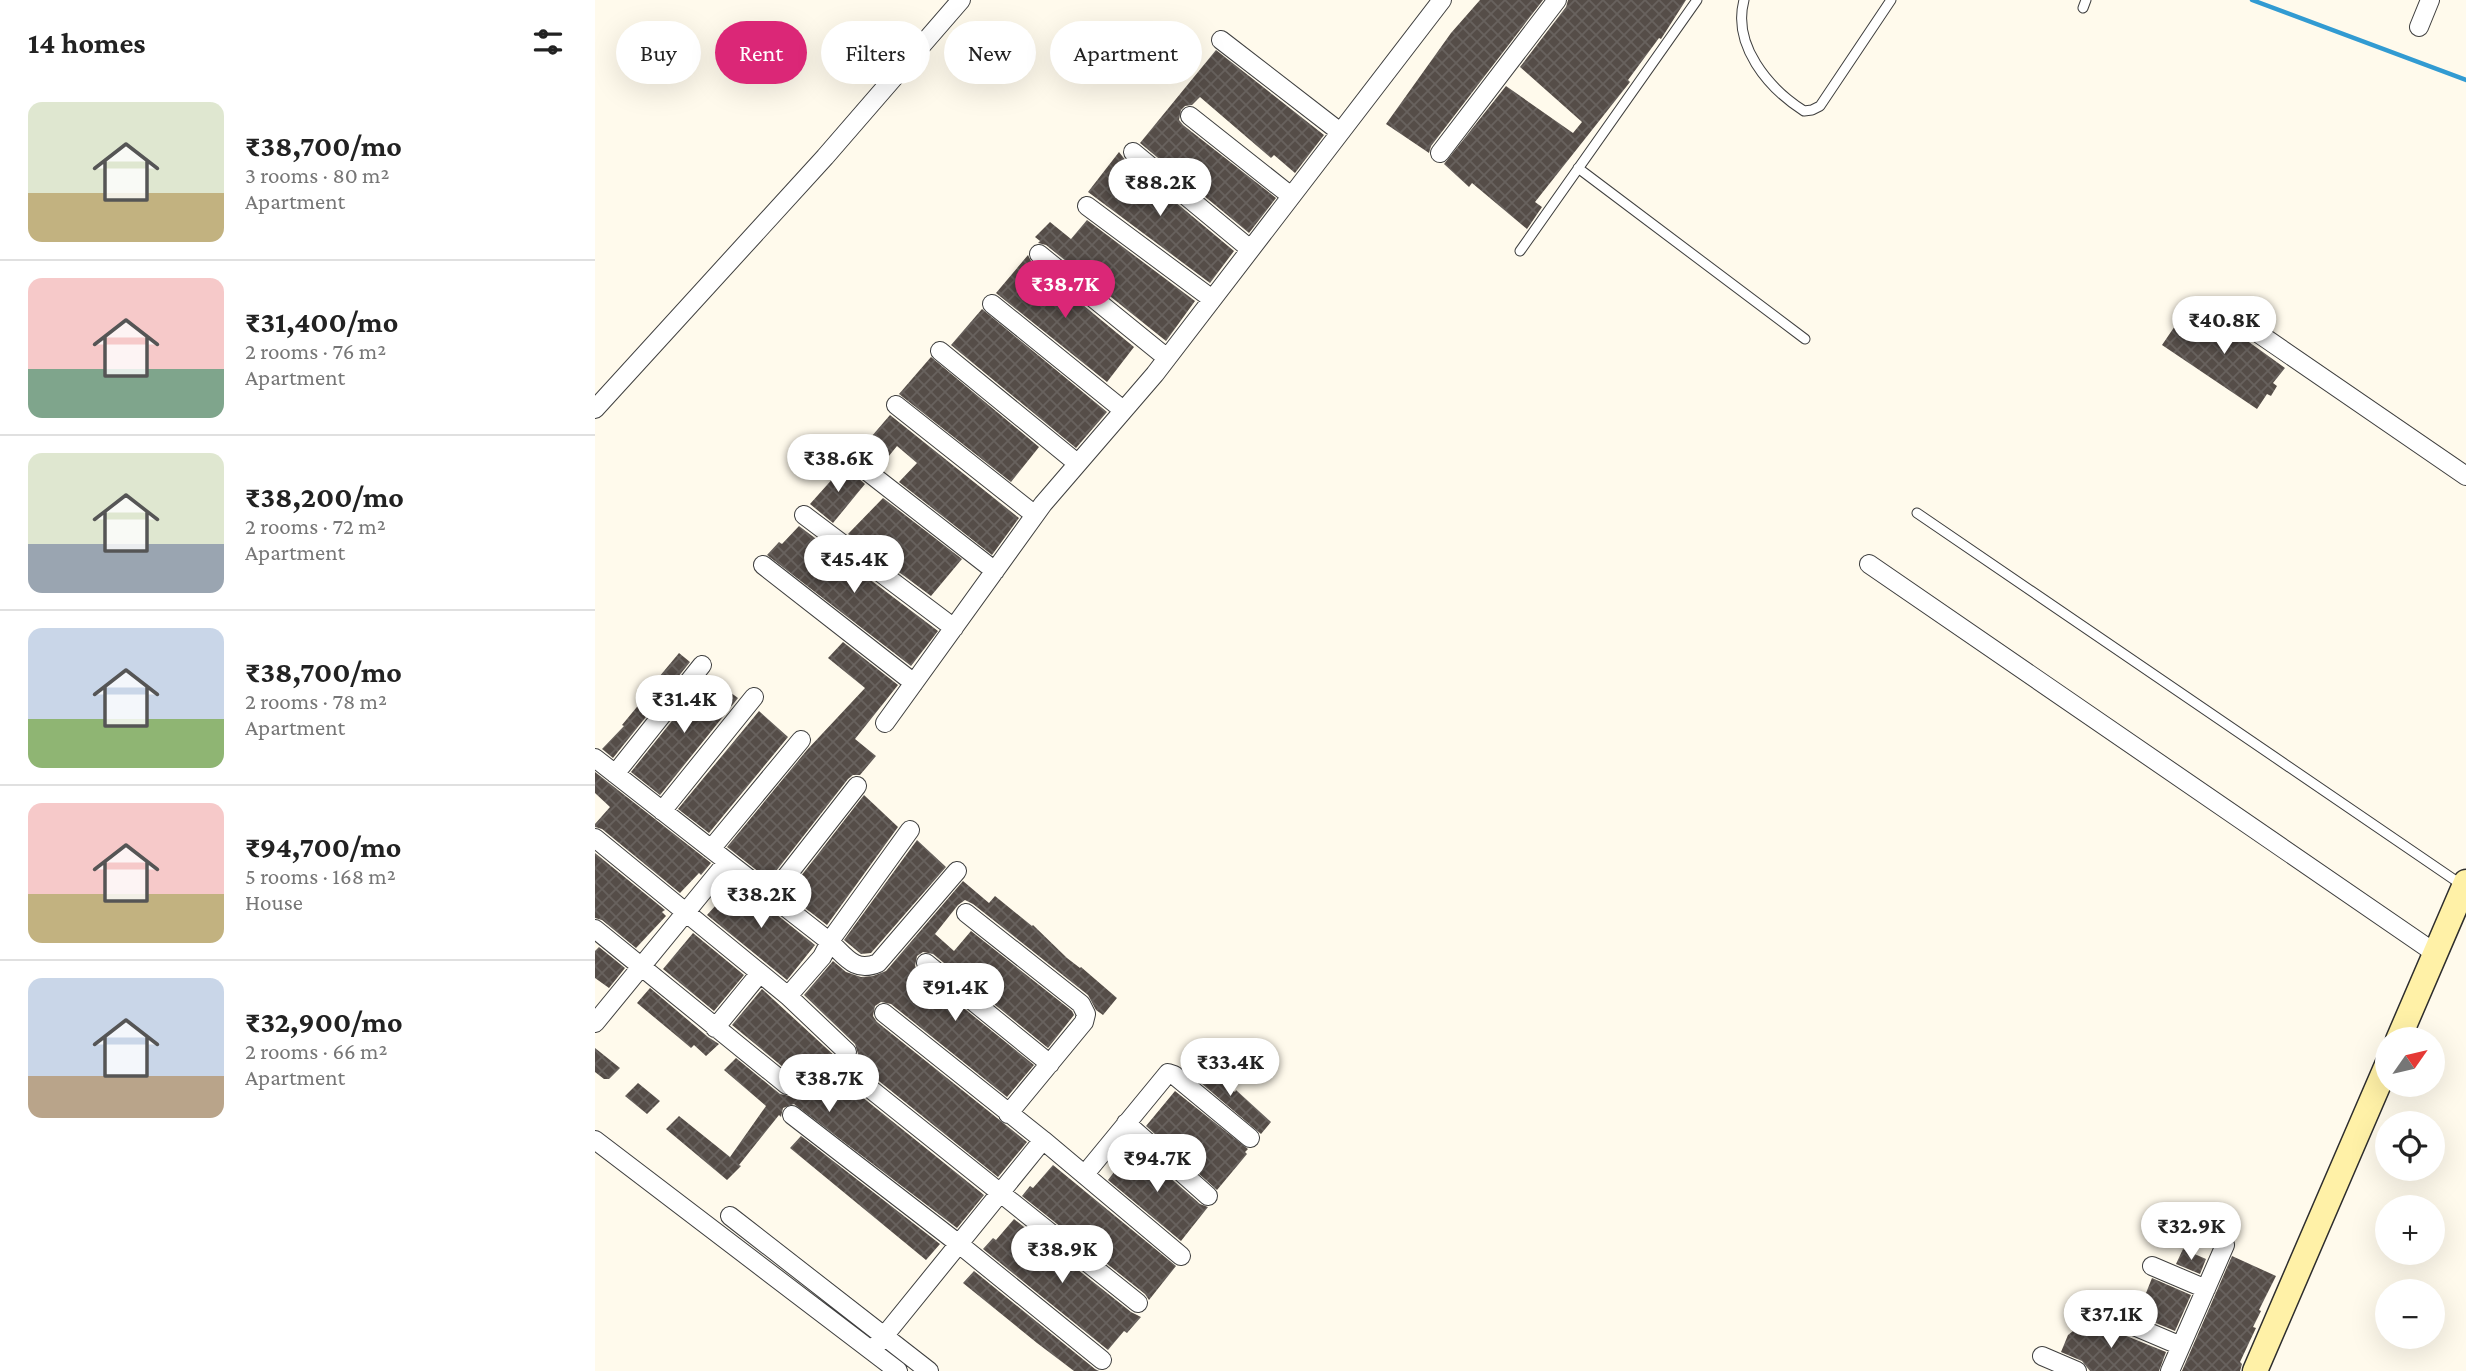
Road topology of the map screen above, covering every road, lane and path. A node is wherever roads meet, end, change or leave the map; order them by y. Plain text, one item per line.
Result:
1 (961, 0) edge
2 (1442, 0) edge
3 (1557, 0) edge
4 (1697, 0) edge
5 (1744, 0) edge
6 (1891, 0) edge
7 (2430, 0) edge
8 (2419, 27) dead end
9 (1221, 40) dead end
10 (1189, 116) dead end
11 (1340, 132) junction
12 (1133, 152) dead end
13 (1440, 153) dead end
14 (1578, 168) junction
15 (1291, 196) junction
16 (1087, 206) dead end
17 (1250, 249) junction
18 (1520, 251) dead end
19 (1039, 254) dead end
20 (1212, 299) junction
21 (992, 304) dead end
22 (2220, 307) dead end
23 (1805, 339) dead end
24 (940, 351) dead end
25 (1167, 358) junction
26 (896, 405) dead end
27 (595, 409) edge
28 (1123, 410) junction
29 (855, 461) dead end
30 (1077, 463) junction
31 (2466, 477) edge
32 (1917, 513) dead end
33 (804, 515) dead end
34 (1035, 515) junction
35 (1869, 564) dead end
36 (763, 565) dead end
37 (995, 571) junction
38 (954, 628) junction
39 (702, 665) dead end
40 (913, 684) junction
41 (754, 697) dead end
42 (885, 723) dead end
43 (801, 740) dead end
44 (595, 758) edge
45 (615, 774) junction
46 (856, 786) dead end
47 (662, 811) junction
48 (910, 830) dead end
49 (595, 838) edge
50 (711, 849) junction
51 (727, 862) junction
52 (957, 871) dead end
53 (2465, 884) edge
54 (771, 896) junction
55 (685, 912) junction
56 (966, 913) dead end
57 (595, 929) edge
58 (830, 942) junction
59 (2435, 953) junction
60 (926, 962) dead end
61 (640, 966) junction
62 (760, 973) junction
63 (788, 996) junction
64 (884, 1013) dead end
65 (595, 1023) edge
66 (2404, 1027) edge
67 (715, 1028) junction
68 (1050, 1064) junction
69 (787, 1085) dead end
70 (2375, 1093) edge
71 (1008, 1114) junction
72 (792, 1115) dead end
73 (1126, 1123) junction
74 (1250, 1138) dead end
75 (595, 1140) edge
76 (1043, 1140) junction
77 (1085, 1174) junction
78 (1001, 1193) junction
79 (1208, 1196) dead end
80 (730, 1216) dead end
81 (959, 1244) junction
82 (2225, 1245) dead end
83 (1181, 1256) dead end
84 (2152, 1266) dead end
85 (2206, 1289) junction
86 (1138, 1303) dead end
87 (2101, 1312) dead end
88 (885, 1336) junction
89 (2181, 1346) junction
90 (872, 1351) junction
91 (2042, 1356) dead end
92 (1102, 1360) dead end
93 (898, 1371) edge
94 (929, 1371) edge
95 (2077, 1371) edge
96 (2170, 1371) edge
97 (2255, 1371) edge

1 - 27 street
2 - 11 street
3 - 13 street
4 - 14 lane
5 - 6 lane
7 - 8 street
9 - 11 street
10 - 15 street
11 - 15 street
12 - 17 street
14 - 18 lane
14 - 23 lane
15 - 17 street
16 - 20 street
17 - 20 street
19 - 25 street
20 - 25 street
21 - 28 street
22 - 31 street
24 - 30 street
25 - 28 street
26 - 34 street
28 - 30 street
29 - 37 street
30 - 34 street
32 - 53 lane
33 - 38 street
34 - 37 street
35 - 59 street
36 - 40 street
37 - 38 street
38 - 40 street
39 - 45 street
40 - 42 street
41 - 47 street
43 - 50 street
44 - 45 street
45 - 47 street
46 - 54 street
47 - 50 street
48 - 58 street
49 - 55 street
50 - 51 street
51 - 54 street
51 - 55 street
52 - 58 street
53 - 59 street
54 - 58 street
55 - 61 street
55 - 62 street
56 - 68 street
57 - 61 street
58 - 63 street
59 - 66 street
60 - 68 street
61 - 65 street
61 - 67 street
62 - 63 street
62 - 67 street
63 - 78 street
64 - 71 street
67 - 69 street
68 - 71 street
70 - 97 street
71 - 76 street
72 - 81 street
73 - 74 street
73 - 77 street
73 - 79 street
75 - 90 street
76 - 77 street
76 - 78 street
77 - 83 street
78 - 81 street
78 - 86 street
80 - 88 street
81 - 88 street
81 - 92 street
82 - 85 street
84 - 85 street
85 - 89 street
87 - 89 street
88 - 90 street
88 - 94 street
89 - 96 street
90 - 93 street
91 - 95 street

